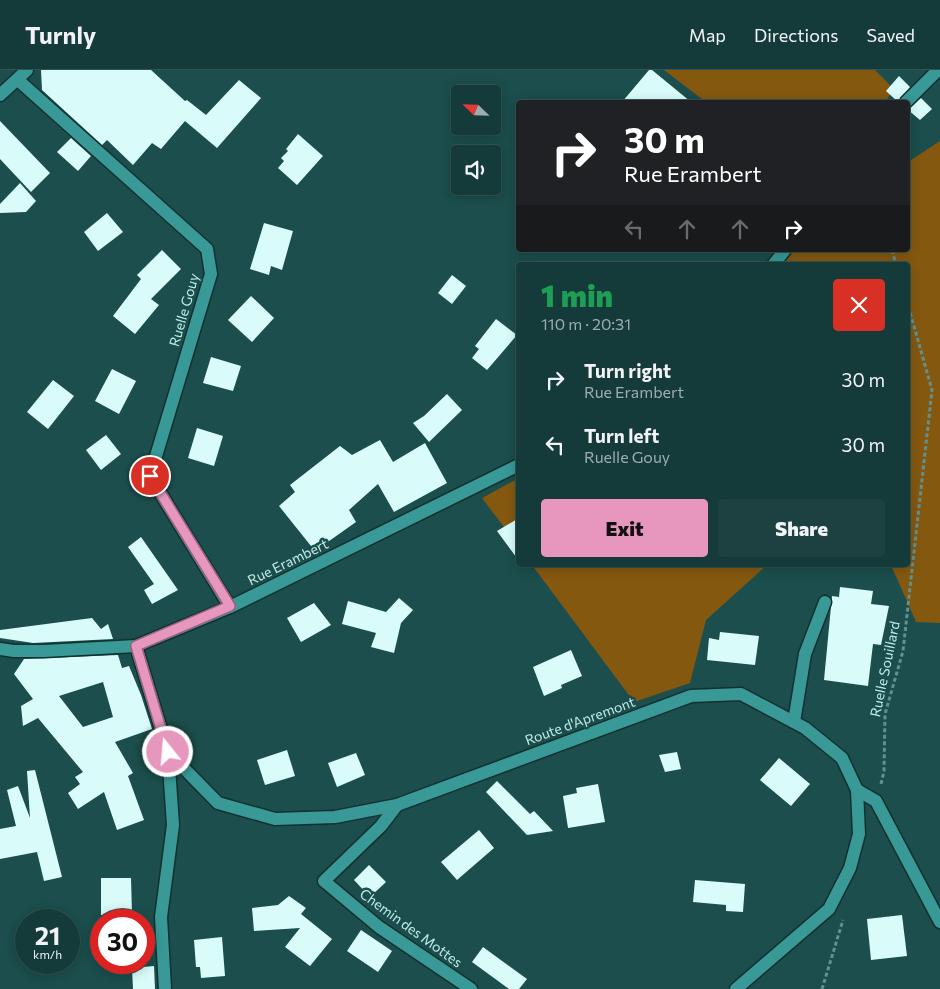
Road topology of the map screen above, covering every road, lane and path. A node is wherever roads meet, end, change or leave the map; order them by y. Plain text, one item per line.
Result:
1 (27, 70) edge
2 (938, 70) edge
3 (18, 80) junction
4 (0, 95) edge
5 (908, 100) edge
6 (783, 252) edge
7 (775, 262) edge
8 (910, 312) edge
9 (516, 466) edge
10 (825, 602) dead end
11 (230, 606) junction
12 (136, 646) junction
13 (0, 649) edge
14 (794, 722) junction
15 (168, 752) junction
16 (857, 790) junction
17 (876, 801) junction
18 (397, 804) junction
19 (837, 894) junction
20 (940, 922) edge
21 (165, 989) edge
22 (471, 989) edge
23 (736, 989) edge
24 (822, 989) edge

1 - 3 street
2 - 5 street
3 - 4 street
3 - 11 street, Ruelle Gouy
6 - 7 street
8 - 17 path, Ruelle Souillard
9 - 11 street, Rue Erambert
10 - 14 street
11 - 12 street, Rue Erambert
12 - 13 street, Rue Erambert
12 - 15 street, Route d'Apremont
14 - 16 street, Route d'Apremont
14 - 18 street, Route d'Apremont
15 - 18 street, Route d'Apremont
15 - 21 street
16 - 17 street
16 - 19 street, Route d'Apremont
17 - 20 street
18 - 22 street, Chemin des Mottes
19 - 23 street, Route d'Apremont
19 - 24 path

